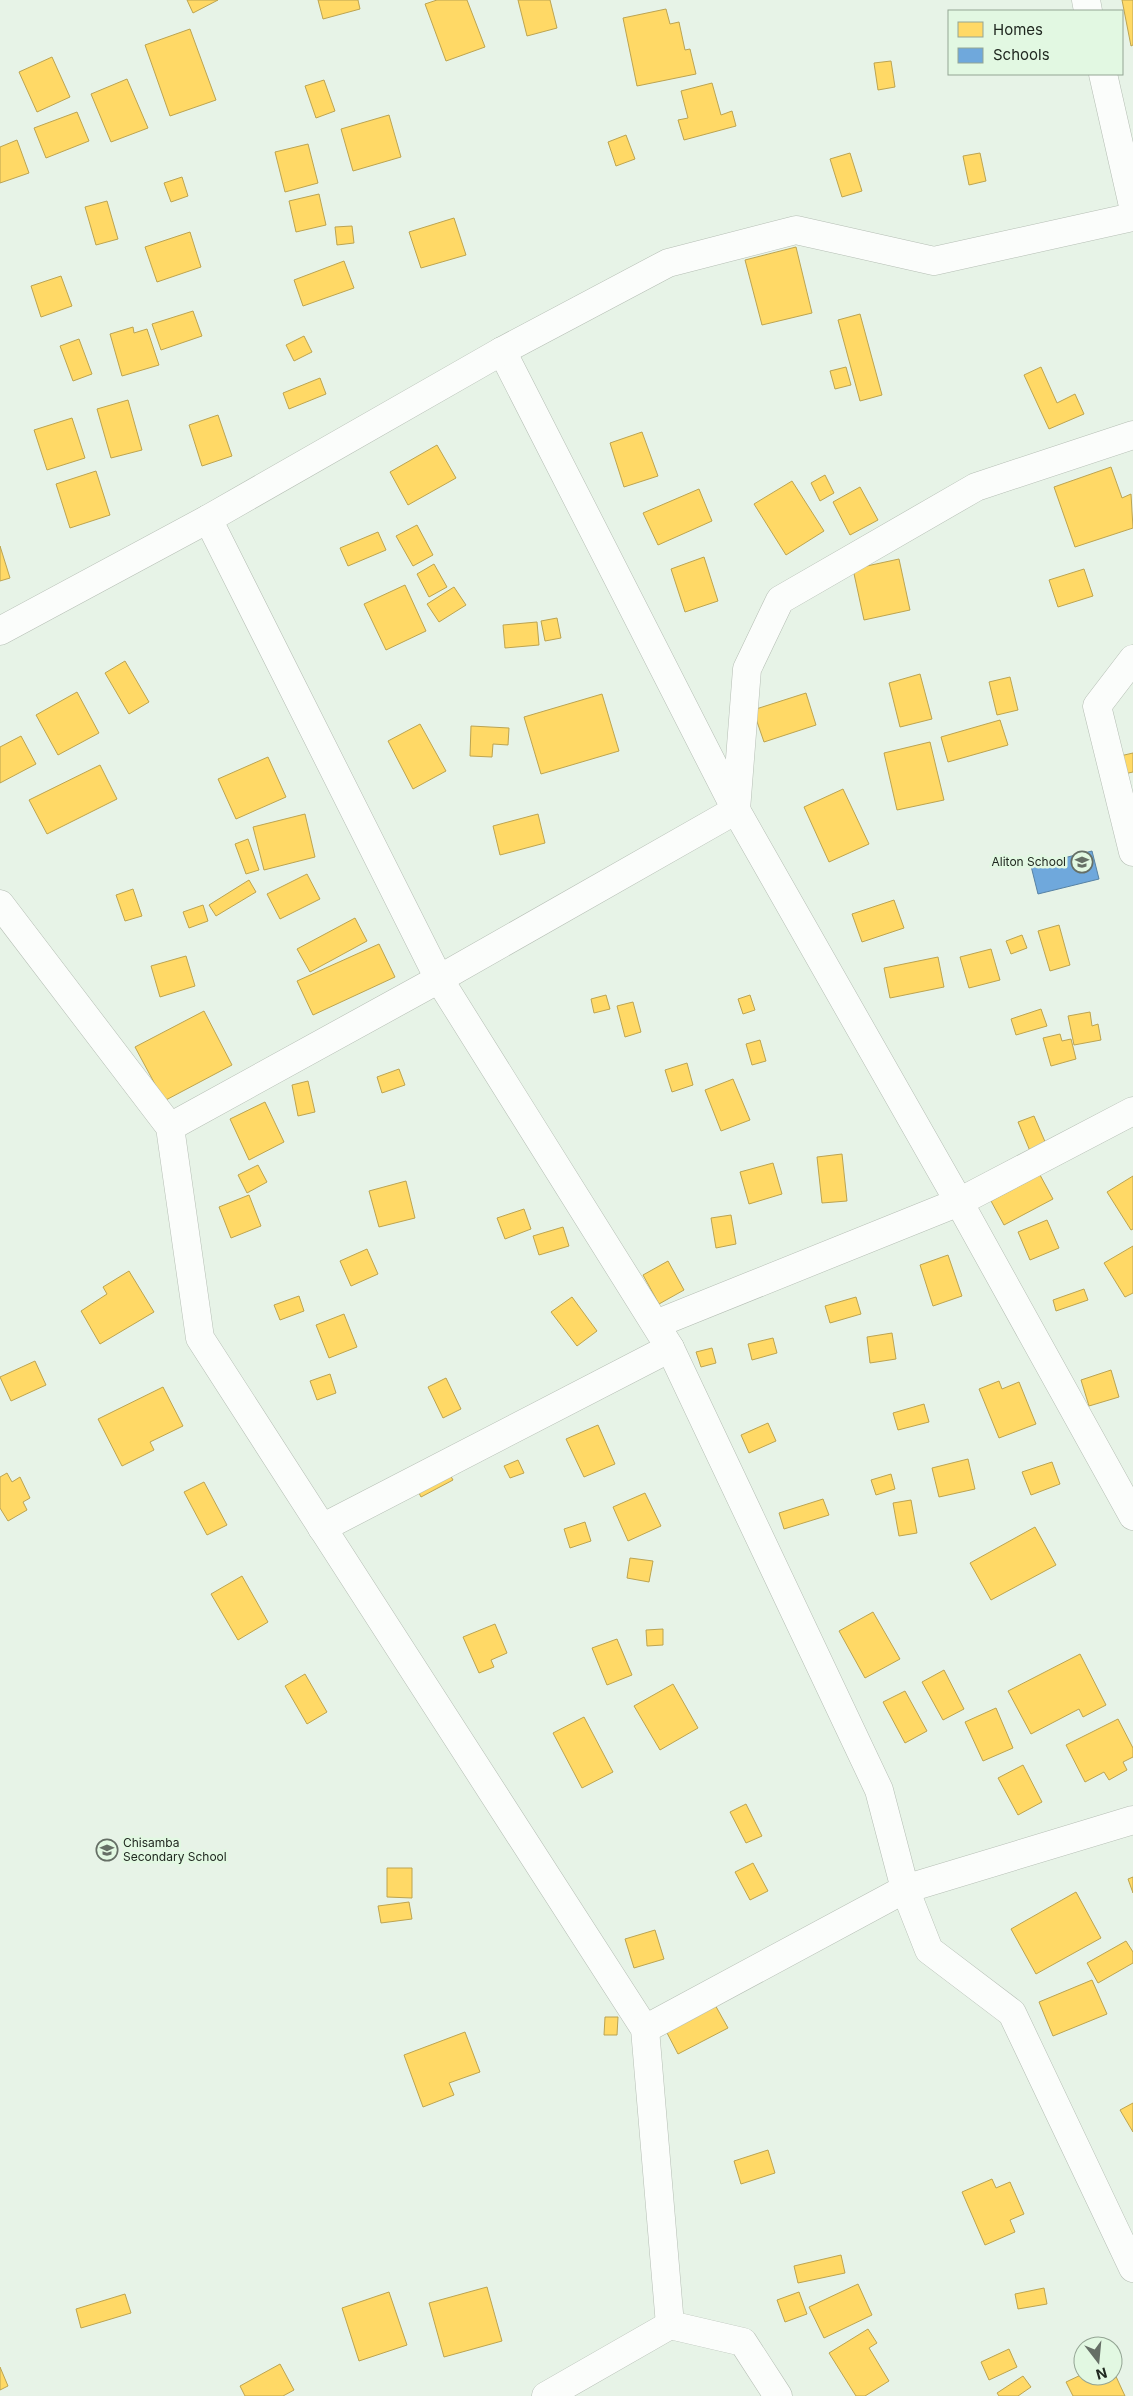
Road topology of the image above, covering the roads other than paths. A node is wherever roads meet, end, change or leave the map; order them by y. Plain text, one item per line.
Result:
1 (1102, 75) edge
2 (1133, 206) edge
3 (1133, 217) edge
4 (502, 351) junction
5 (1133, 435) edge
6 (208, 519) junction
7 (0, 631) edge
8 (1133, 660) edge
9 (736, 810) junction
10 (1133, 852) edge
11 (0, 904) edge
12 (440, 979) junction
13 (1133, 1112) edge
14 (170, 1126) junction
15 (959, 1202) junction
16 (656, 1324) junction
17 (670, 1348) junction
18 (1133, 1516) edge
19 (322, 1528) junction
20 (1133, 1820) edge
21 (905, 1889) junction
22 (645, 2028) junction
23 (1123, 2222) edge
24 (1133, 2268) edge
25 (670, 2325) junction
26 (546, 2396) edge
27 (778, 2396) edge

1 - 2 street
3 - 4 street
4 - 6 street
4 - 9 street
5 - 9 street
6 - 7 street
6 - 12 street
8 - 10 street
9 - 12 street
9 - 15 street
11 - 14 street
12 - 14 street
12 - 16 street
13 - 15 street
14 - 19 street
15 - 16 street
15 - 18 street
16 - 17 street
17 - 19 street
17 - 21 street
19 - 22 street
20 - 21 street
21 - 22 street
21 - 23 street
22 - 25 street
23 - 24 street
25 - 26 street
25 - 27 street

